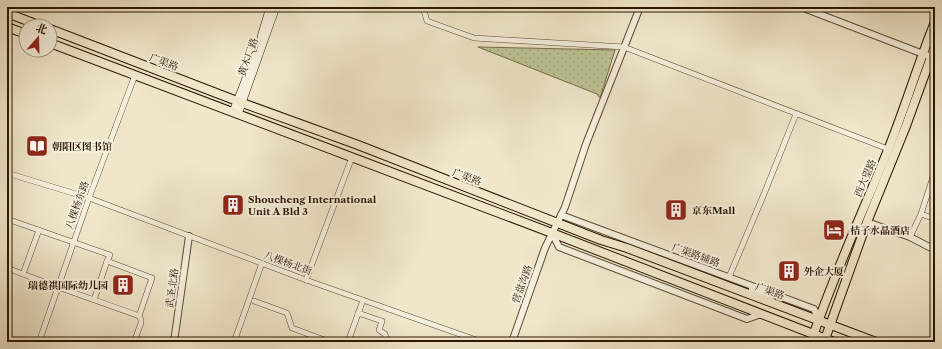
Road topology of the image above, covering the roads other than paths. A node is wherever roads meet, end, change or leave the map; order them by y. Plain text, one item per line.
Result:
1 (270, 7) edge
2 (276, 7) edge
3 (423, 7) edge
4 (640, 7) edge
5 (801, 7) edge
6 (7, 13) edge
7 (20, 18) edge
8 (935, 22) edge
9 (7, 27) edge
10 (18, 31) edge
11 (58, 32) edge
12 (58, 46) edge
13 (935, 46) edge
14 (624, 47) junction
15 (922, 53) junction
16 (934, 58) edge
17 (135, 75) junction
18 (240, 102) junction
19 (236, 113) junction
20 (796, 114) junction
21 (888, 149) junction
22 (352, 157) junction
23 (935, 171) edge
24 (7, 173) edge
25 (89, 198) junction
26 (921, 214) junction
27 (7, 219) edge
28 (559, 219) junction
29 (935, 219) edge
30 (867, 222) junction
31 (39, 230) junction
32 (552, 233) junction
33 (189, 236) junction
34 (910, 237) junction
35 (73, 241) junction
36 (935, 250) edge
37 (107, 261) junction
38 (262, 263) junction
39 (7, 268) edge
40 (23, 274) junction
41 (729, 277) junction
42 (306, 280) junction
43 (742, 282) junction
44 (58, 287) junction
45 (94, 300) junction
46 (363, 300) junction
47 (254, 301) dead end
48 (774, 303) junction
49 (358, 313) junction
50 (139, 316) junction
51 (818, 320) junction
52 (830, 324) junction
53 (812, 338) edge
54 (824, 340) edge
55 (39, 342) edge
56 (134, 342) edge
57 (174, 342) edge
58 (234, 342) edge
59 (330, 342) edge
60 (348, 342) edge
61 (384, 342) edge
62 (482, 342) edge
63 (512, 342) edge
64 (808, 342) edge
65 (834, 342) edge
66 (876, 342) edge

1 - 18 main road, 黄木厂路
2 - 18 main road, 黄木厂路
3 - 14 street
4 - 14 street, 营盘沟路
5 - 15 street
6 - 7 main road
8 - 15 main road, 西大望路
9 - 10 main road
11 - 18 main road, 广渠路
12 - 17 main road
13 - 16 main road, 西大望路
14 - 20 street
14 - 28 street, 营盘沟路
15 - 16 street
15 - 21 main road, 西大望路
16 - 30 main road, 西大望路
17 - 19 main road
17 - 25 street, 八棵杨东路
18 - 19 main road, 黄木厂路
18 - 28 main road, 广渠路
19 - 22 main road
20 - 21 street
20 - 41 street
21 - 51 main road, 西大望路
22 - 32 main road
22 - 42 street
23 - 26 street
24 - 25 street, 八棵杨北街
25 - 33 street, 八棵杨北街
25 - 35 street, 八棵杨东路
26 - 29 street
26 - 34 street
27 - 31 street
28 - 32 street, 营盘沟路
28 - 41 street, 广渠路辅路
28 - 48 main road, 广渠路
30 - 34 street
30 - 52 main road, 西大望路
31 - 35 street
31 - 40 street
32 - 53 main road
32 - 63 street, 营盘沟路
33 - 38 street, 八棵杨北街
33 - 57 street, 武圣北路
34 - 36 street
35 - 37 street
35 - 44 street, 八棵杨东路
37 - 45 street
37 - 50 street
38 - 42 street, 八棵杨北街
38 - 58 street
39 - 40 street
40 - 44 street
41 - 43 street, 广渠路辅路
42 - 46 street, 八棵杨北街
43 - 48 street
43 - 51 street, 广渠路辅路
44 - 45 street
44 - 55 street, 八棵杨东路
45 - 50 street
46 - 49 street
46 - 62 street, 八棵杨北街
47 - 59 street
48 - 51 main road, 广渠路
49 - 60 street
49 - 61 street
50 - 56 street
51 - 52 main road, 广渠路
51 - 53 main road, 西大望路
52 - 54 main road, 西大望路
52 - 66 main road, 广渠路
53 - 54 main road
53 - 64 street
54 - 65 main road

